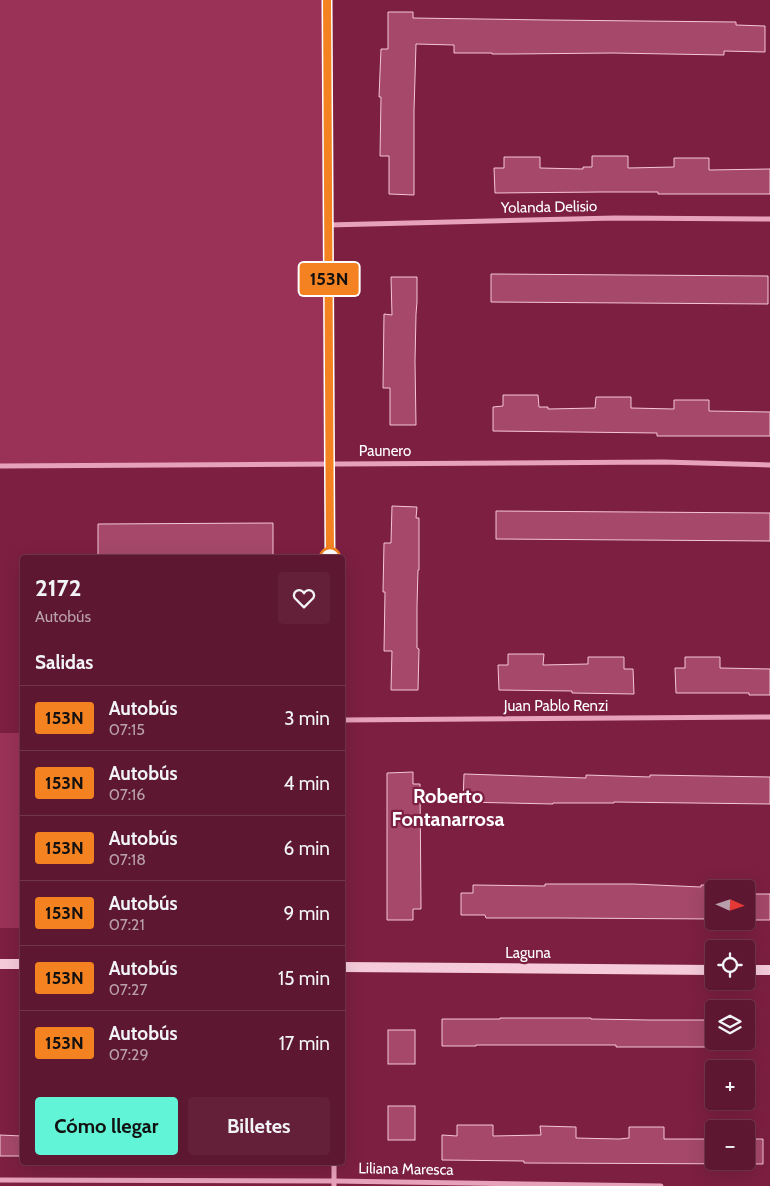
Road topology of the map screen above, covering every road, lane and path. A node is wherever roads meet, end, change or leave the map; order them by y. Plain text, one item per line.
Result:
1 (327, 0) edge
2 (770, 218) edge
3 (328, 225) junction
4 (330, 464) junction
5 (770, 465) edge
6 (0, 466) edge
7 (330, 555) edge
8 (770, 717) edge
9 (345, 720) edge
10 (0, 964) edge
11 (20, 964) edge
12 (345, 967) edge
13 (705, 970) edge
14 (755, 970) edge
15 (770, 970) edge
16 (334, 1165) edge
17 (0, 1180) edge
18 (334, 1183) edge
19 (661, 1186) edge

1 - 3 street
2 - 3 street, Yolanda Delisio
3 - 4 street
4 - 5 street, Paunero
4 - 6 street, Paunero
4 - 7 street
8 - 9 street, Juan Pablo Renzi
10 - 11 street
12 - 13 street, Laguna
14 - 15 street
16 - 18 street
17 - 18 street, Liliana Maresca
18 - 19 street, Liliana Maresca

